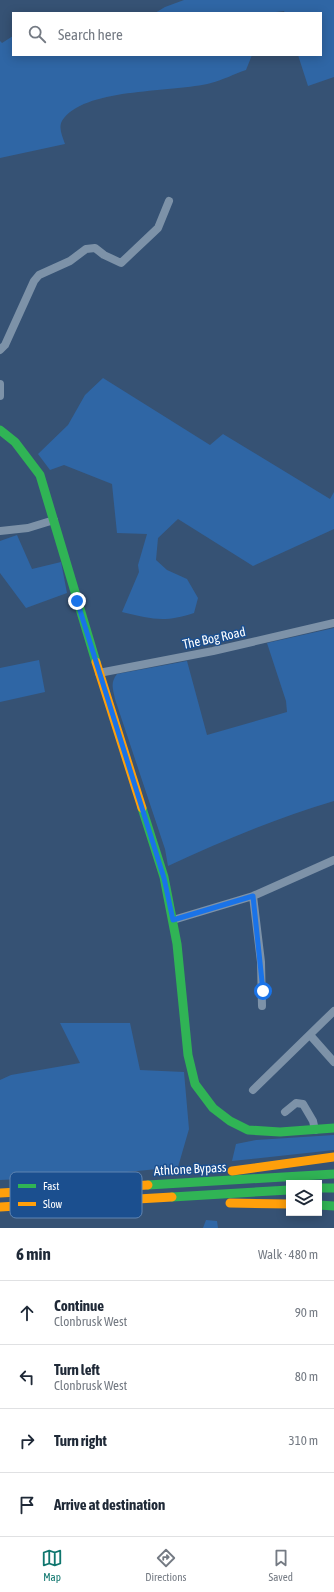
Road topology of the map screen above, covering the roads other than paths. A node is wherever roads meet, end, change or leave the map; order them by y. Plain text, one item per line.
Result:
1 (169, 201) dead end
2 (0, 350) edge
3 (0, 384) edge
4 (0, 396) edge
5 (0, 430) edge
6 (54, 520) junction
7 (0, 531) edge
8 (334, 623) edge
9 (100, 673) junction
10 (334, 860) edge
11 (253, 896) junction
12 (173, 920) junction
13 (262, 1006) dead end
14 (334, 1011) edge
15 (310, 1035) junction
16 (334, 1062) edge
17 (253, 1090) dead end
18 (285, 1112) dead end
19 (334, 1128) edge
20 (315, 1130) junction
21 (334, 1157) edge
22 (334, 1174) edge
23 (142, 1182) edge
24 (142, 1185) edge
25 (322, 1188) edge
26 (334, 1188) edge
27 (286, 1190) edge
28 (10, 1192) edge
29 (0, 1193) edge
30 (142, 1199) edge
31 (286, 1204) edge
32 (322, 1205) edge
33 (10, 1206) edge
34 (142, 1206) edge
35 (334, 1206) edge
36 (0, 1207) edge

1 - 2 street
3 - 4 street
5 - 6 main road
6 - 7 street
6 - 9 main road
8 - 9 street, The Bog Road
9 - 12 main road
10 - 11 street
11 - 12 street
11 - 13 street
12 - 20 main road
14 - 15 street
15 - 16 street
15 - 17 street
18 - 20 street
19 - 20 main road
21 - 23 main road
22 - 24 main road, Athlone Bypass
25 - 26 main road
27 - 30 main road, Athlone Bypass
28 - 29 main road, Athlone Bypass
31 - 34 main road
32 - 35 main road
33 - 36 main road, Athlone Bypass

